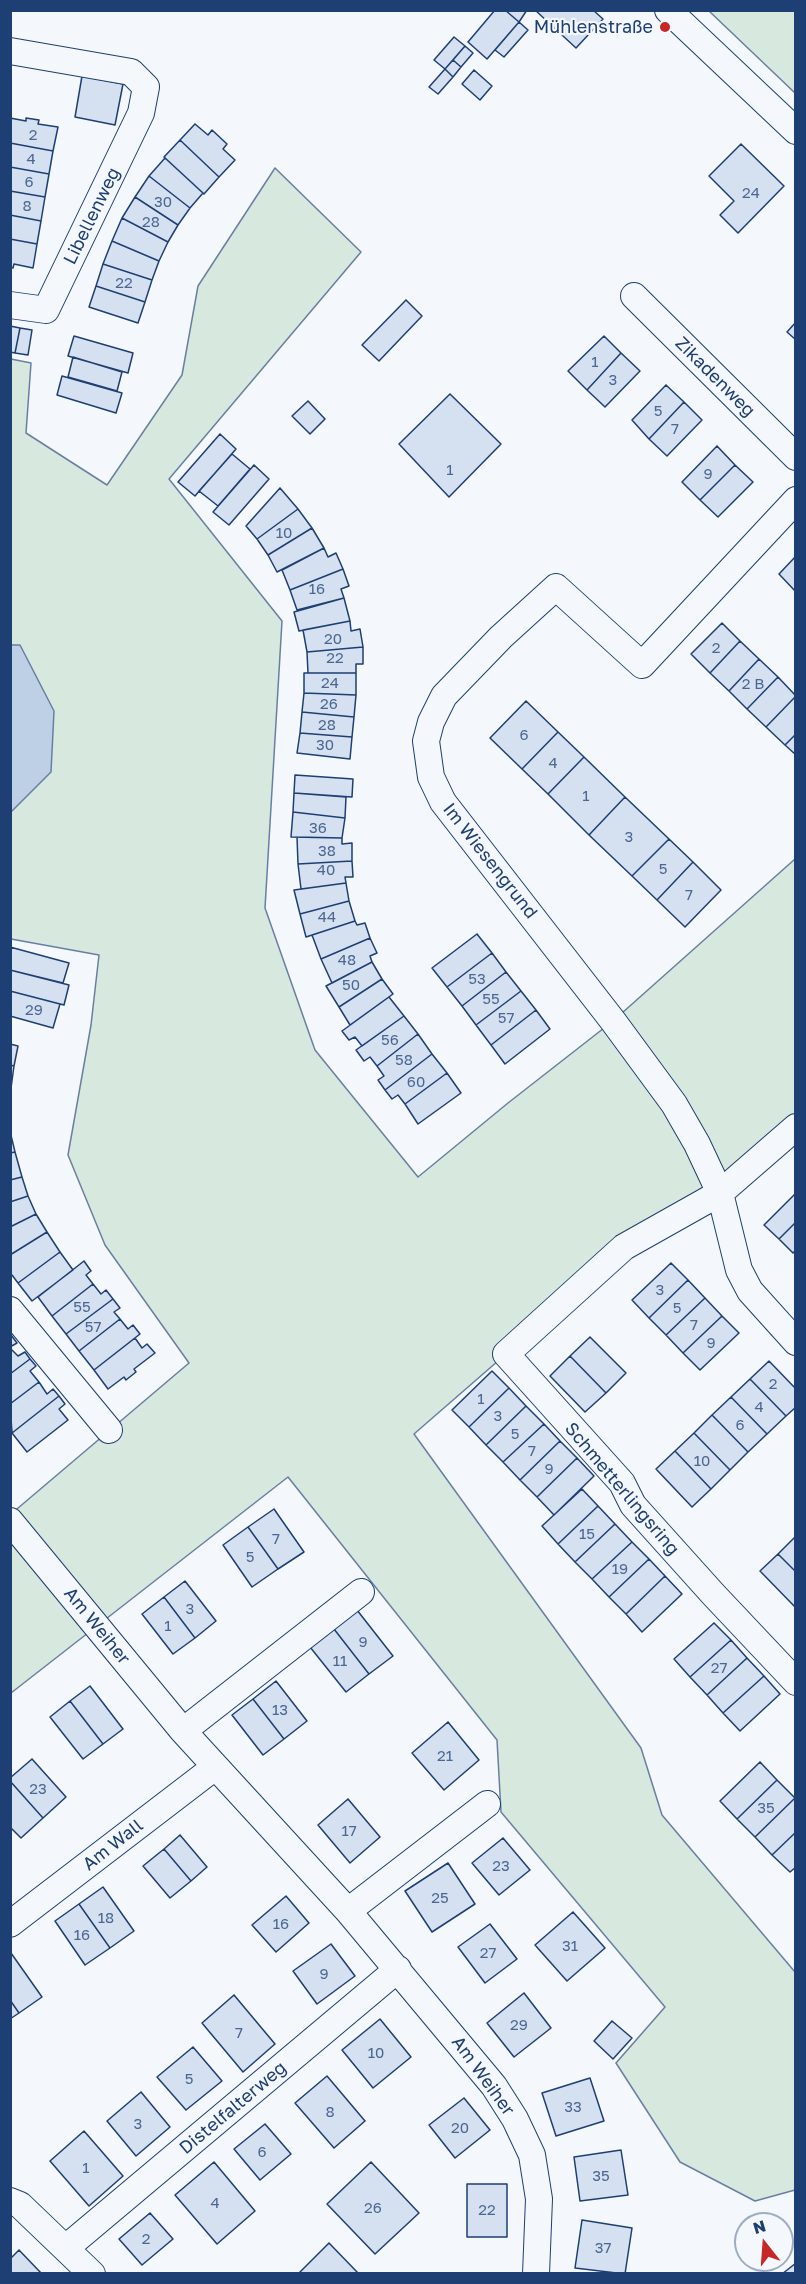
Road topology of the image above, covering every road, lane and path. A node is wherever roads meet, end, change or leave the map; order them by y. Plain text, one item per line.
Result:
1 (668, 10) edge
2 (10, 51) edge
3 (795, 131) edge
4 (634, 296) dead end
5 (10, 305) edge
6 (795, 457) edge
7 (795, 500) edge
8 (795, 1127) edge
9 (720, 1193) junction
10 (10, 1310) edge
11 (795, 1342) edge
12 (109, 1430) dead end
13 (10, 1521) edge
14 (361, 1592) dead end
15 (795, 1682) edge
16 (183, 1731) junction
17 (215, 1767) junction
18 (488, 1804) dead end
19 (348, 1911) junction
20 (10, 1924) edge
21 (398, 1969) junction
22 (10, 2201) edge
23 (67, 2247) junction
24 (92, 2274) edge
25 (536, 2274) edge

1 - 3 street
2 - 5 street, Libellenweg
4 - 6 street, Zikadenweg
7 - 9 street, Im Wiesengrund
8 - 9 street, Schmetterlingsring
9 - 11 street, Im Wiesengrund
9 - 15 street, Schmetterlingsring
10 - 12 street
13 - 16 street, Am Weiher
14 - 16 street
16 - 17 street, Am Weiher
17 - 19 street, Am Weiher
17 - 20 street, Am Wall
18 - 19 street
19 - 21 street, Am Weiher
21 - 23 street, Distelfalterweg
21 - 25 street, Am Weiher
22 - 23 street
23 - 24 street

